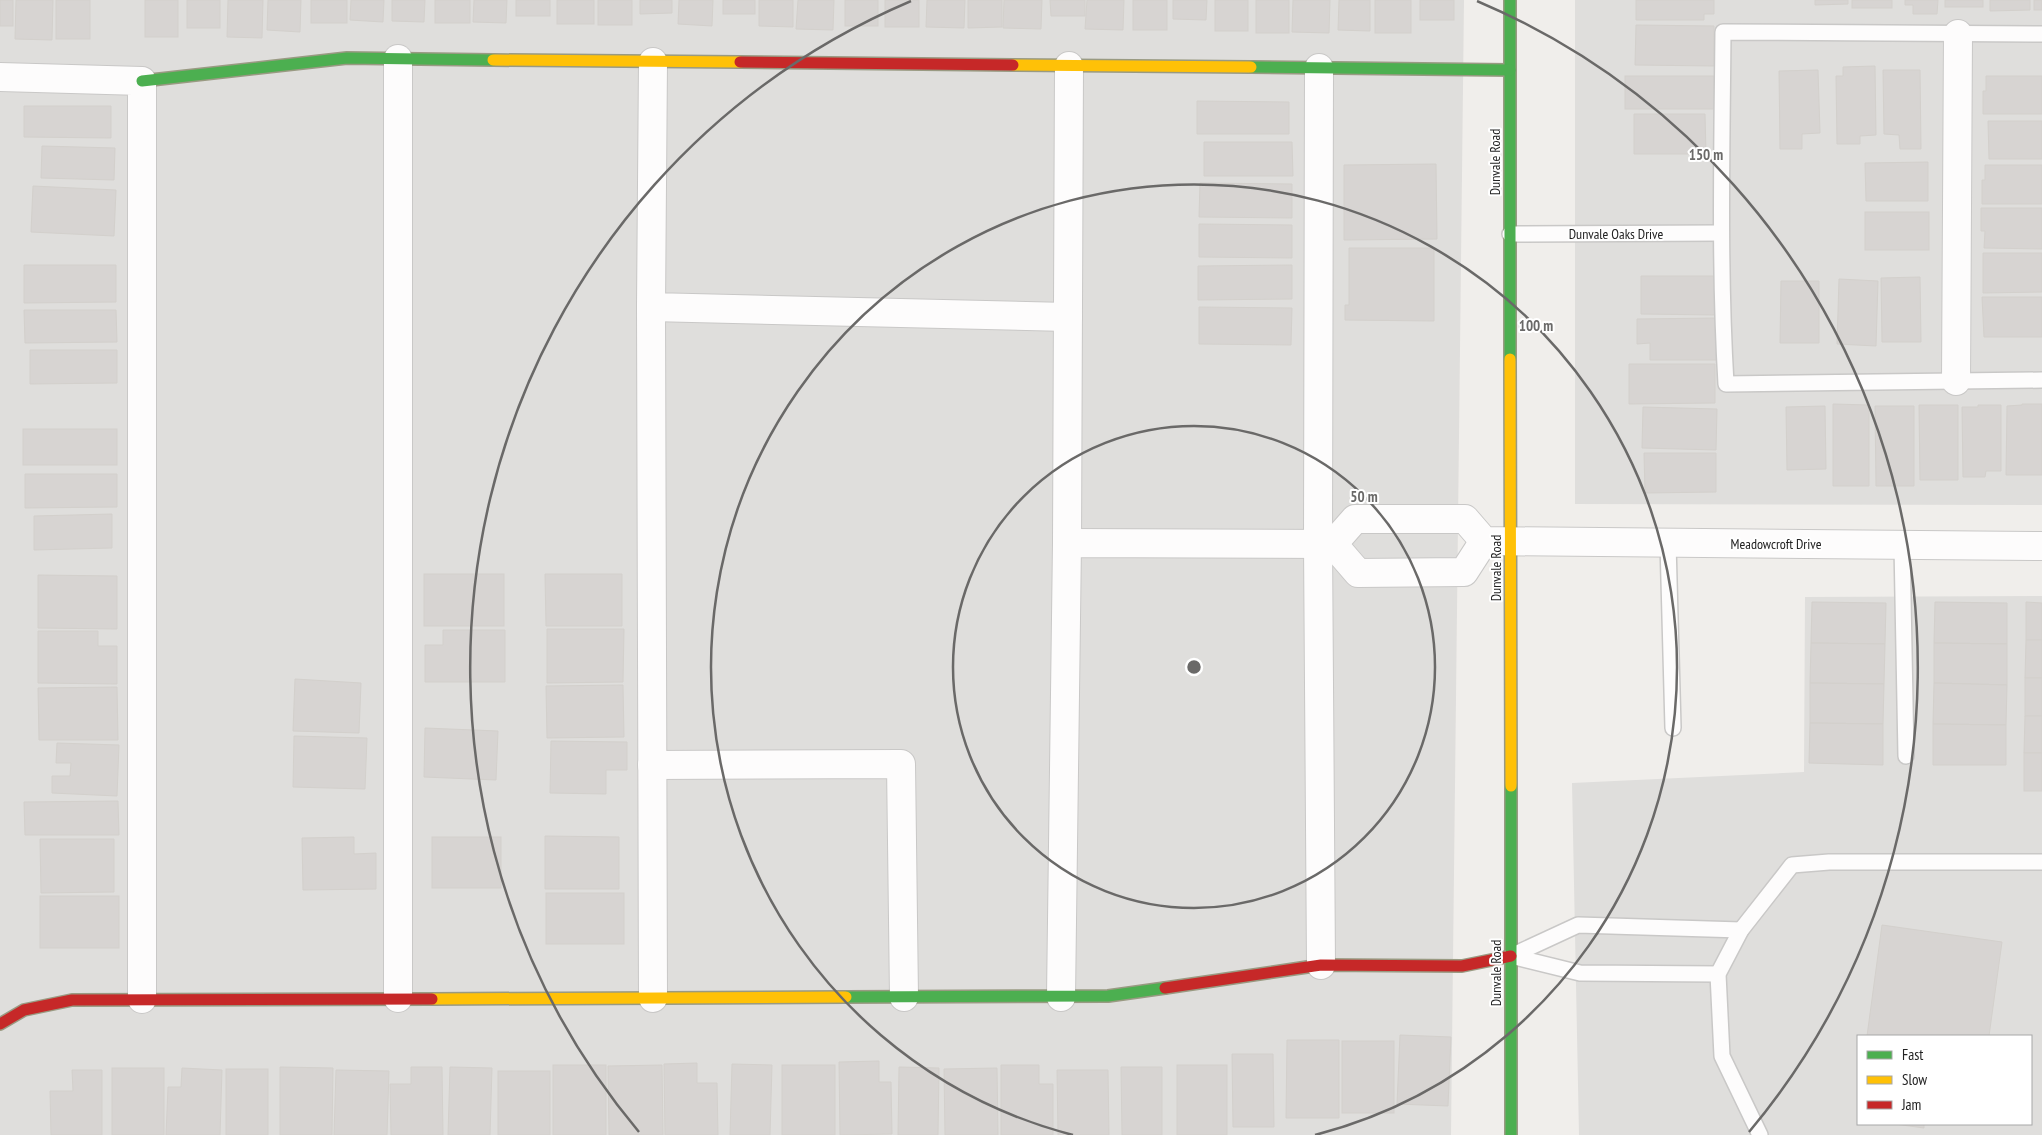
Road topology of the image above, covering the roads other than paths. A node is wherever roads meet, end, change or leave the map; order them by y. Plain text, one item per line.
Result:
1 (1510, 0) edge
2 (1958, 34) junction
3 (2042, 34) edge
4 (398, 59) junction
5 (653, 62) junction
6 (1069, 66) junction
7 (1319, 68) junction
8 (1510, 70) junction
9 (0, 77) edge
10 (142, 80) junction
11 (1721, 233) junction
12 (1510, 234) junction
13 (651, 307) junction
14 (1068, 317) junction
15 (2042, 380) edge
16 (1956, 381) junction
17 (1484, 541) junction
18 (1511, 542) junction
19 (1668, 543) junction
20 (1067, 544) junction
21 (1325, 544) junction
22 (1902, 545) junction
23 (2042, 546) edge
24 (1673, 728) dead end
25 (1906, 756) dead end
26 (652, 765) junction
27 (2042, 862) edge
28 (1741, 930) junction
29 (1512, 956) junction
30 (1321, 965) junction
31 (1718, 974) junction
32 (1061, 996) junction
33 (904, 997) junction
34 (398, 998) junction
35 (653, 998) junction
36 (142, 999) junction
37 (0, 1024) edge
38 (1757, 1130) edge
39 (1511, 1135) edge

1 - 8 street, Dunvale Road
2 - 3 lane
2 - 11 lane
2 - 16 street
4 - 5 street
4 - 10 street
4 - 34 street
5 - 6 street
5 - 13 street
6 - 7 street
6 - 14 street
7 - 8 street
7 - 21 street
8 - 12 street, Dunvale Road
9 - 10 street
10 - 36 street
11 - 12 lane, Dunvale Oaks Drive
11 - 16 lane
12 - 18 street, Dunvale Road
13 - 14 street
13 - 26 street
14 - 20 street
15 - 16 lane
17 - 18 street, Meadowcroft Drive
17 - 21 street
17 - 21 street
18 - 19 street, Meadowcroft Drive
18 - 29 street, Dunvale Road
19 - 22 street, Meadowcroft Drive
19 - 24 lane
20 - 21 street
20 - 32 street
21 - 30 street
22 - 23 street, Meadowcroft Drive
22 - 25 lane
26 - 33 street
26 - 35 street
27 - 28 lane
28 - 29 lane
28 - 31 lane
29 - 30 street
29 - 31 lane
29 - 39 street, Dunvale Road
30 - 32 street
31 - 38 lane
32 - 33 street
33 - 35 street
34 - 35 street
34 - 36 street
36 - 37 street

